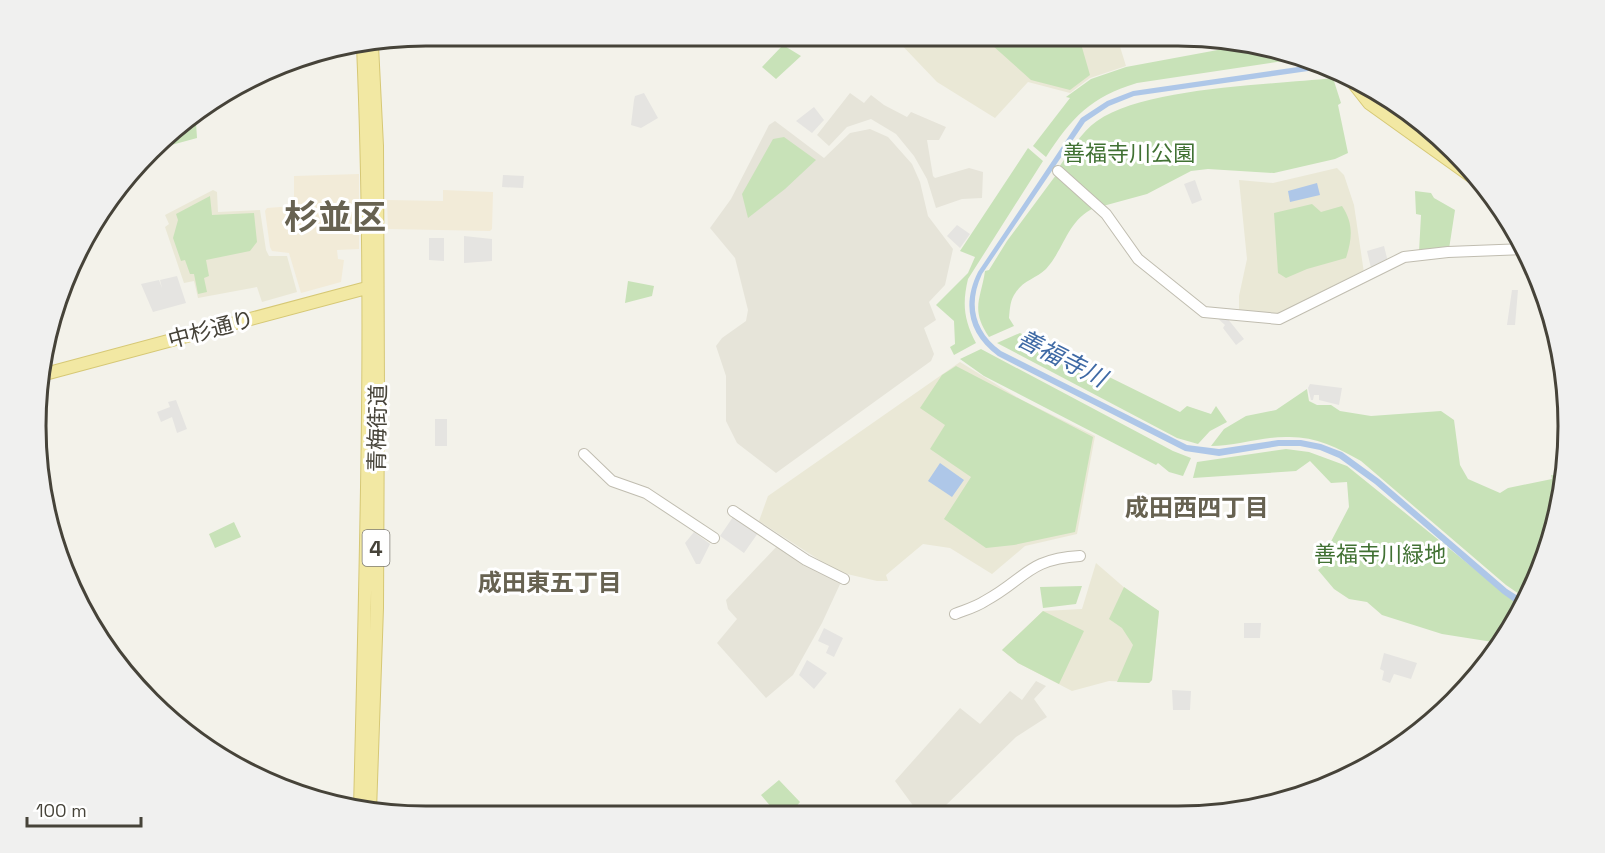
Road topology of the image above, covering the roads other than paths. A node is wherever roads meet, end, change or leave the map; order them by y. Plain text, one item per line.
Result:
1 (372, 51) edge
2 (363, 52) edge
3 (1359, 92) edge
4 (1451, 162) edge
5 (1058, 171) dead end
6 (1515, 250) edge
7 (373, 286) junction
8 (51, 372) edge
9 (584, 454) dead end
10 (733, 511) dead end
11 (714, 538) dead end
12 (1080, 556) dead end
13 (844, 579) dead end
14 (955, 614) dead end
15 (360, 800) edge
16 (370, 802) edge

1 - 7 main road, 青梅街道 / 4
2 - 7 main road, 青梅街道 / 4
3 - 4 main road
5 - 6 street
7 - 8 main road, 中杉通り
7 - 15 main road, 青梅街道 / 4
7 - 16 main road, 青梅街道 / 4
9 - 11 street
10 - 13 street
12 - 14 street

